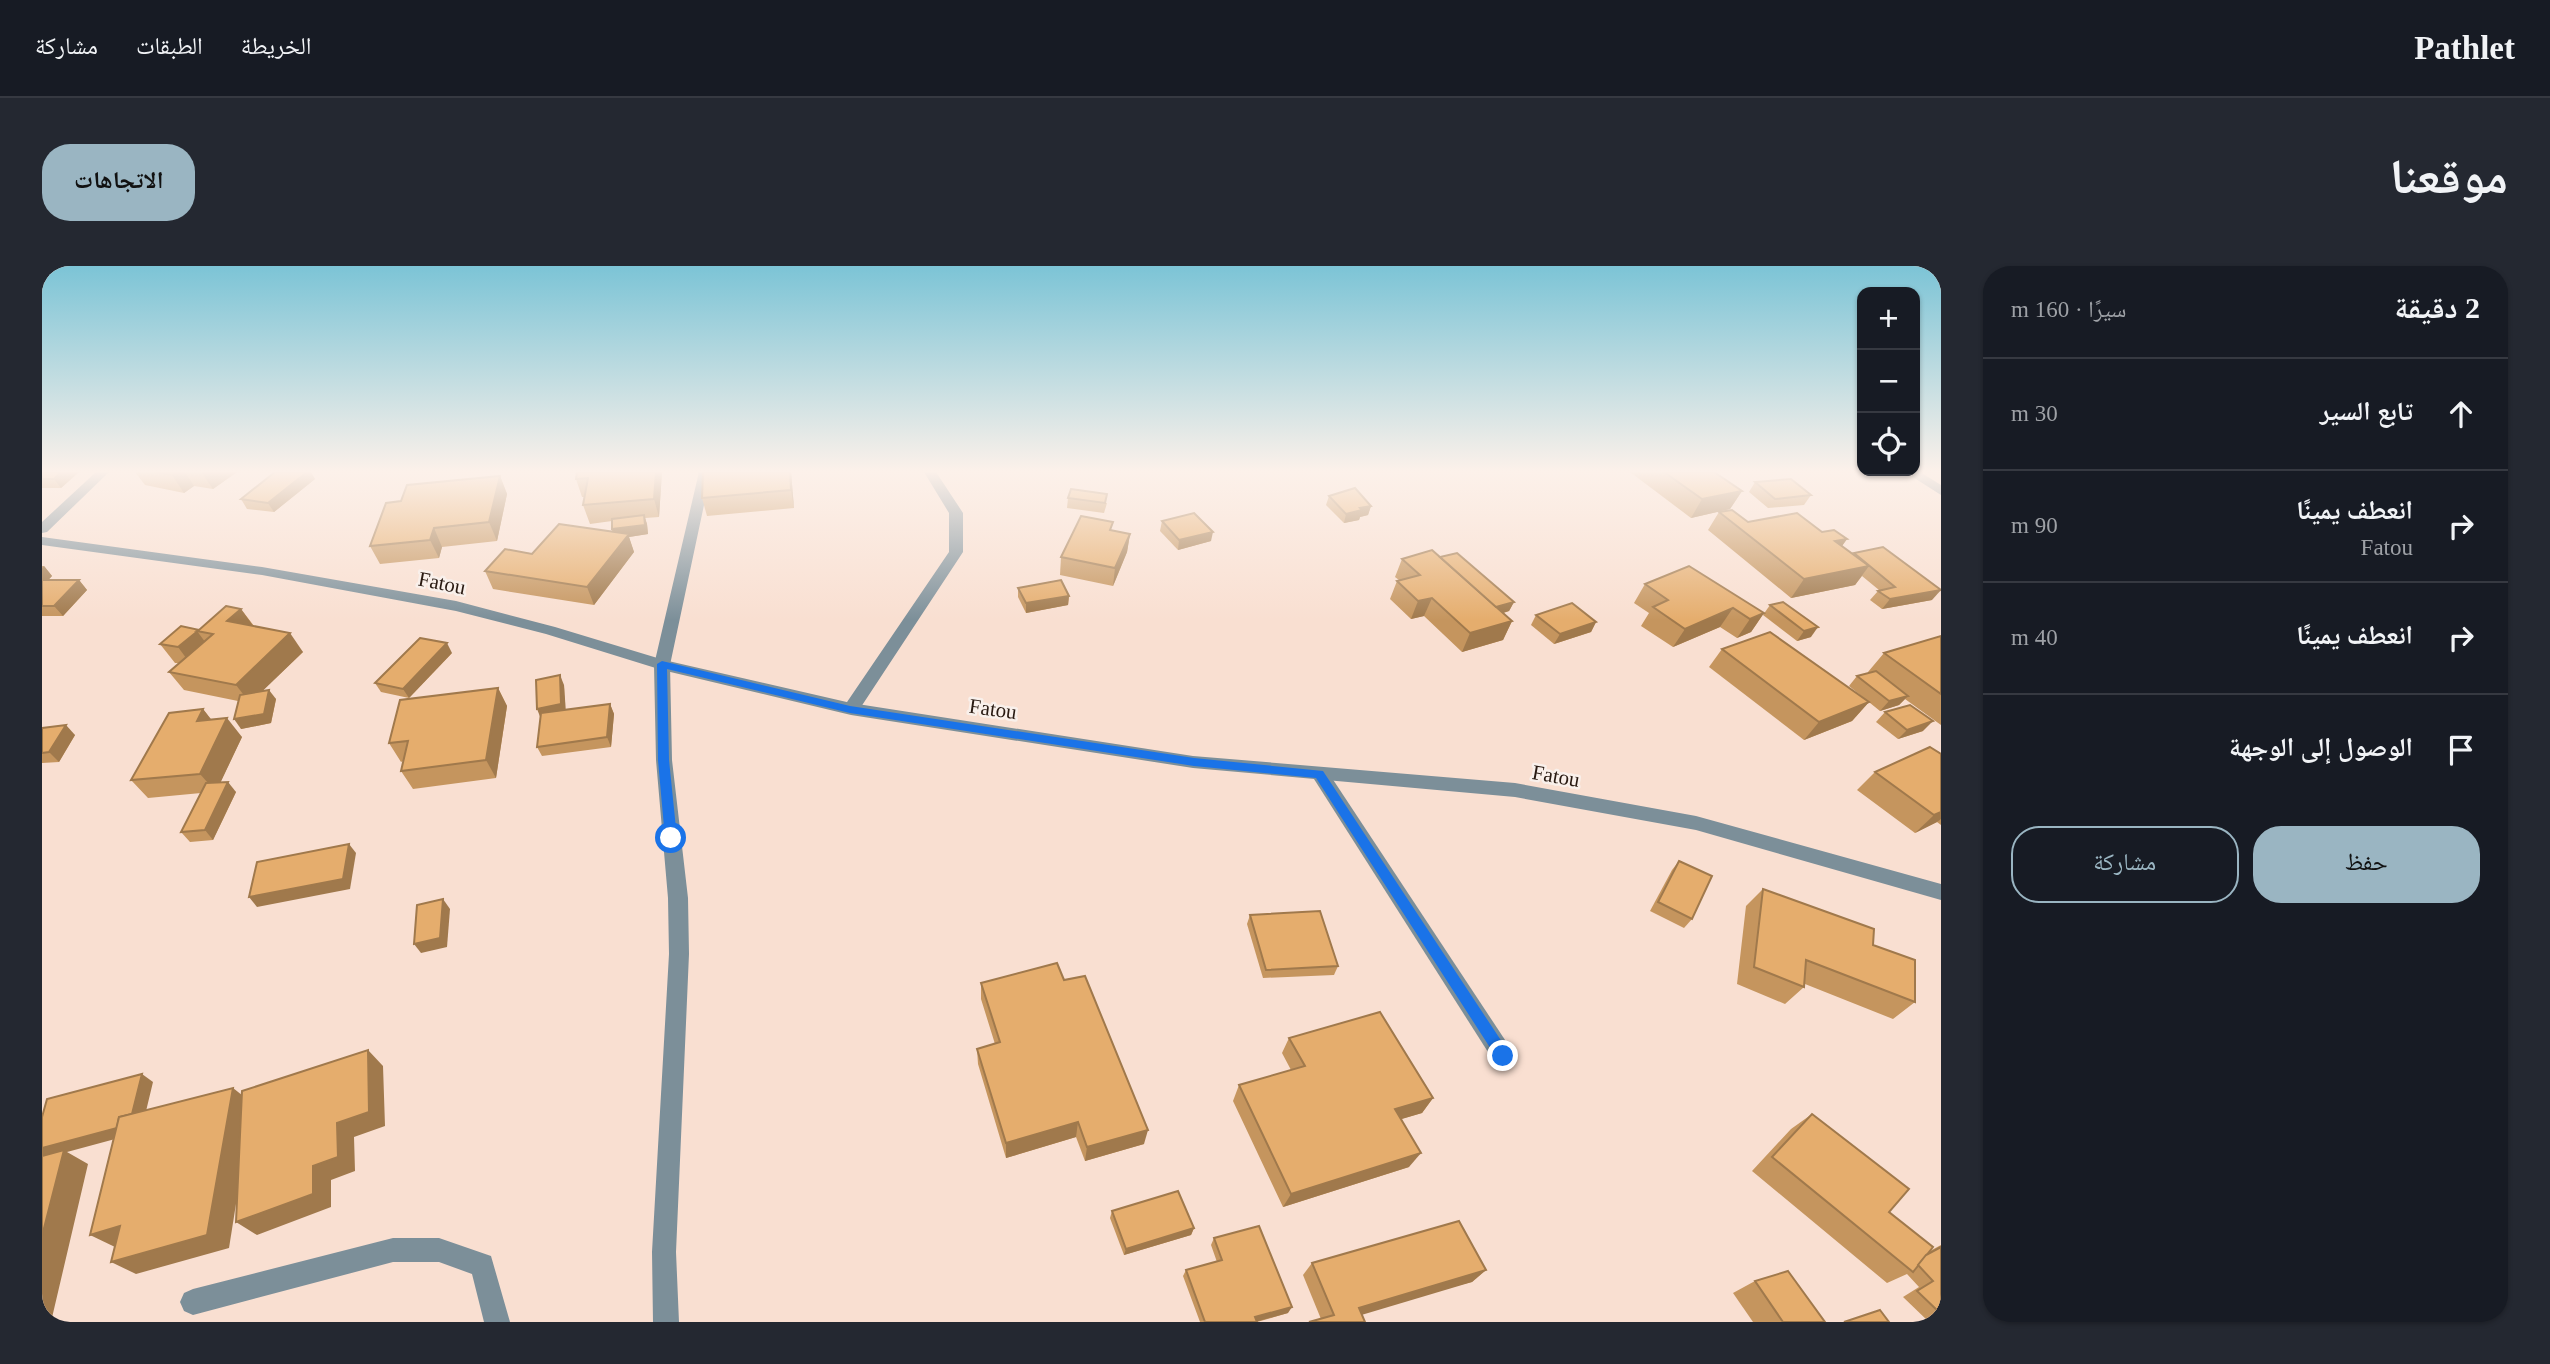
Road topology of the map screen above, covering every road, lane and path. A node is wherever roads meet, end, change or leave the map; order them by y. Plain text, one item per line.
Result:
1 (694, 521) edge
2 (956, 521) edge
3 (42, 541) edge
4 (662, 664) junction
5 (850, 709) junction
6 (1320, 774) junction
7 (1941, 892) edge
8 (1503, 1056) dead end
9 (193, 1302) dead end
10 (497, 1322) edge
11 (666, 1322) edge

1 - 4 street
2 - 5 street
3 - 4 street, Fatou
4 - 5 street, Fatou
4 - 11 street
5 - 6 street, Fatou
6 - 7 street, Fatou
6 - 8 street
9 - 10 street

